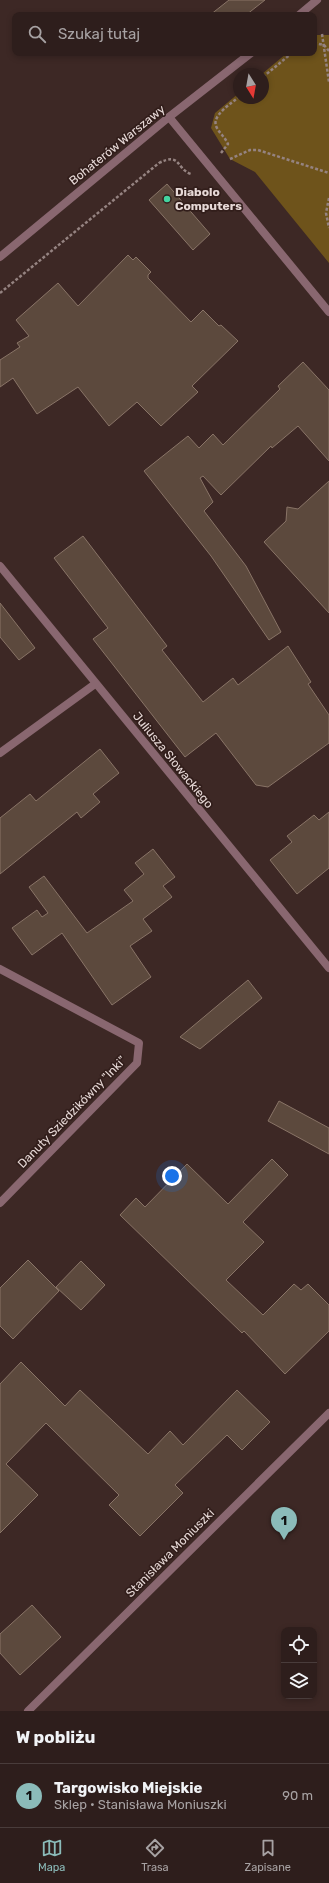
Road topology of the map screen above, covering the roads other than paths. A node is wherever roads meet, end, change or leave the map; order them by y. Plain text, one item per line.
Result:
1 (317, 0) edge
2 (303, 12) edge
3 (247, 56) edge
4 (169, 117) junction
5 (0, 257) edge
6 (329, 312) edge
7 (0, 566) edge
8 (95, 684) junction
9 (0, 753) edge
10 (329, 968) edge
11 (0, 969) edge
12 (0, 1203) edge
13 (329, 1413) edge
14 (28, 1711) edge

1 - 2 street
3 - 4 street, Bohaterów Warszawy
4 - 5 street, Bohaterów Warszawy
4 - 6 street
7 - 8 street, Juliusza Słowackiego
8 - 9 street
8 - 10 street, Juliusza Słowackiego
11 - 12 street, Danuty Sziedzikówny "Inki"
13 - 14 street, Stanisława Moniuszki

